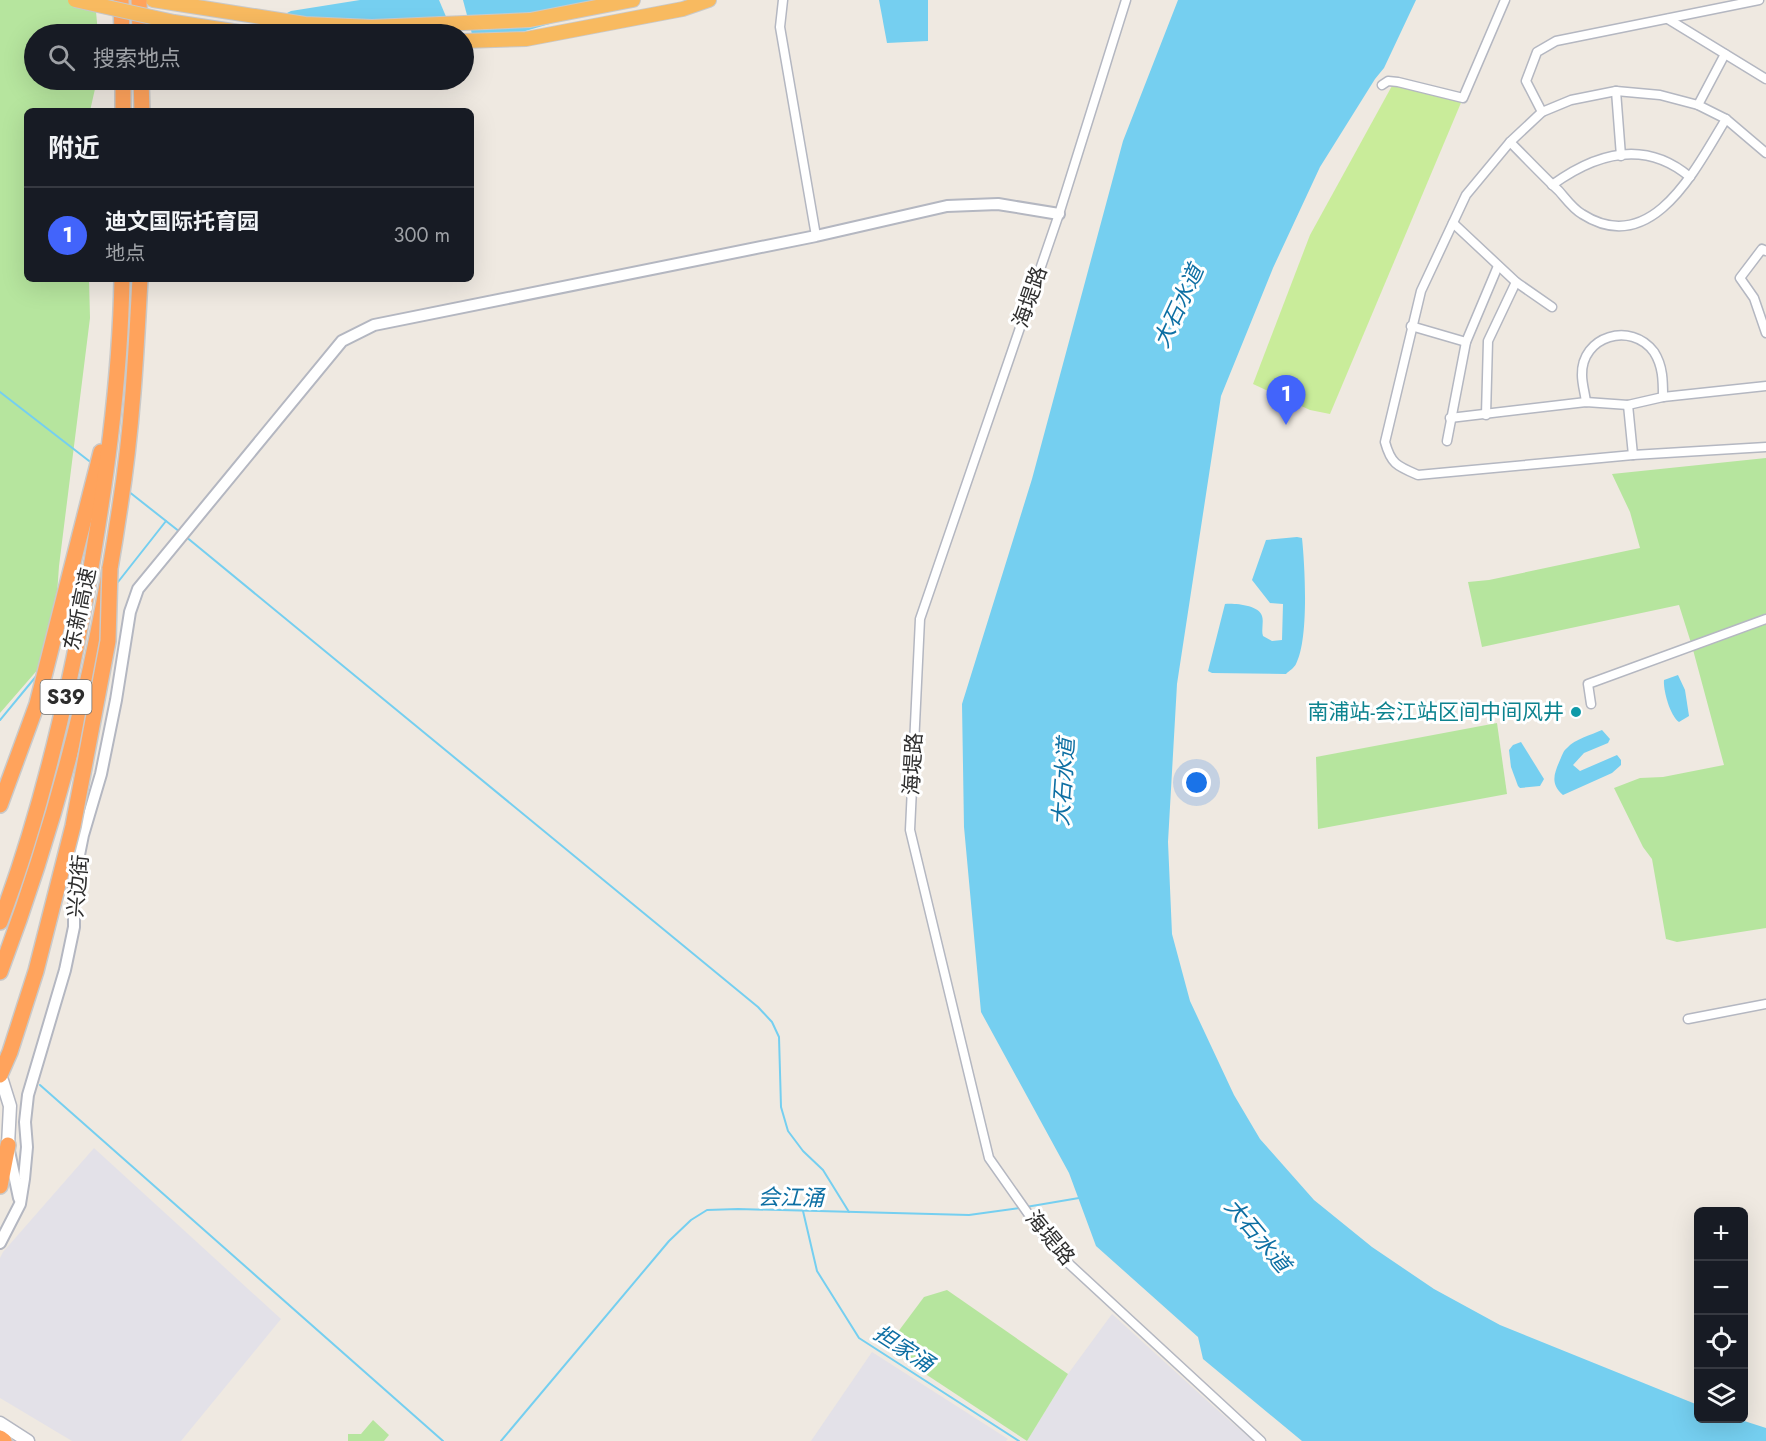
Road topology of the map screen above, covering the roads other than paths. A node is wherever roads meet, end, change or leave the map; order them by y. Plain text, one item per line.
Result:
1 (75, 0) edge
2 (121, 0) edge
3 (140, 0) edge
4 (153, 0) edge
5 (633, 0) edge
6 (709, 0) edge
7 (783, 0) edge
8 (1126, 0) edge
9 (1506, 0) edge
10 (1759, 0) edge
11 (1668, 19) junction
12 (122, 24) edge
13 (140, 24) edge
14 (187, 24) edge
15 (305, 24) edge
16 (440, 24) edge
17 (474, 41) edge
18 (1725, 54) junction
19 (1766, 79) edge
20 (1382, 86) dead end
21 (123, 90) edge
22 (141, 90) edge
23 (1617, 91) junction
24 (1698, 105) junction
25 (123, 108) edge
26 (142, 108) edge
27 (1542, 112) junction
28 (1726, 119) junction
29 (1510, 142) junction
30 (1766, 153) edge
31 (1621, 156) junction
32 (1690, 177) junction
33 (1552, 185) junction
34 (1059, 214) junction
35 (1453, 223) junction
36 (816, 236) junction
37 (1766, 251) edge
38 (1498, 266) junction
39 (122, 282) edge
40 (140, 282) edge
41 (1516, 282) junction
42 (1552, 307) dead end
43 (1411, 326) junction
44 (1766, 333) edge
45 (1466, 342) junction
46 (1766, 386) edge
47 (115, 394) junction
48 (1663, 397) junction
49 (1586, 402) junction
50 (1628, 405) junction
51 (1486, 415) junction
52 (1450, 418) junction
53 (1446, 441) dead end
54 (1766, 447) edge
55 (1632, 455) junction
56 (110, 568) junction
57 (1766, 619) edge
58 (1592, 704) dead end
59 (0, 805) edge
60 (0, 922) edge
61 (0, 972) edge
62 (1766, 1004) edge
63 (1688, 1019) dead end
64 (0, 1073) edge
65 (8, 1145) junction
66 (0, 1186) edge
67 (20, 1204) junction
68 (0, 1243) edge
69 (0, 1423) edge
70 (0, 1438) edge
71 (4, 1441) edge
72 (28, 1441) edge
73 (1261, 1441) edge

1 - 14 highway, bridge
2 - 12 highway
3 - 13 highway
4 - 15 highway
5 - 16 highway
6 - 17 highway
7 - 36 street
8 - 34 street, 海堤路
9 - 20 street
10 - 11 street
11 - 18 street
11 - 27 street
18 - 19 street
18 - 24 street
21 - 25 highway
22 - 26 highway
23 - 24 street
23 - 27 street
23 - 31 street
24 - 28 street
27 - 29 street
28 - 30 street
28 - 32 street
29 - 33 street
29 - 35 street
31 - 32 street
31 - 33 street
32 - 33 street
34 - 36 street, 兴边街
34 - 73 street, 海堤路
35 - 38 street
35 - 43 street
36 - 67 street, 兴边街
37 - 44 street
38 - 41 street
38 - 45 street
39 - 47 highway, 东新高速 / S39
40 - 56 highway, 东新高速 / S39
41 - 42 street
41 - 51 street
43 - 45 street
43 - 55 street
45 - 52 street
46 - 48 street
47 - 59 highway
47 - 60 highway, 东新高速 / S39
48 - 49 street
48 - 50 street
49 - 50 street
49 - 51 street
50 - 55 street
51 - 52 street
52 - 53 street
54 - 55 street
56 - 61 highway, 东新高速 / S39
56 - 64 highway, bridge
57 - 58 street
62 - 63 street
64 - 65 main road
65 - 66 highway
65 - 67 street
67 - 68 street, 兴边街
69 - 72 main road
70 - 71 highway

